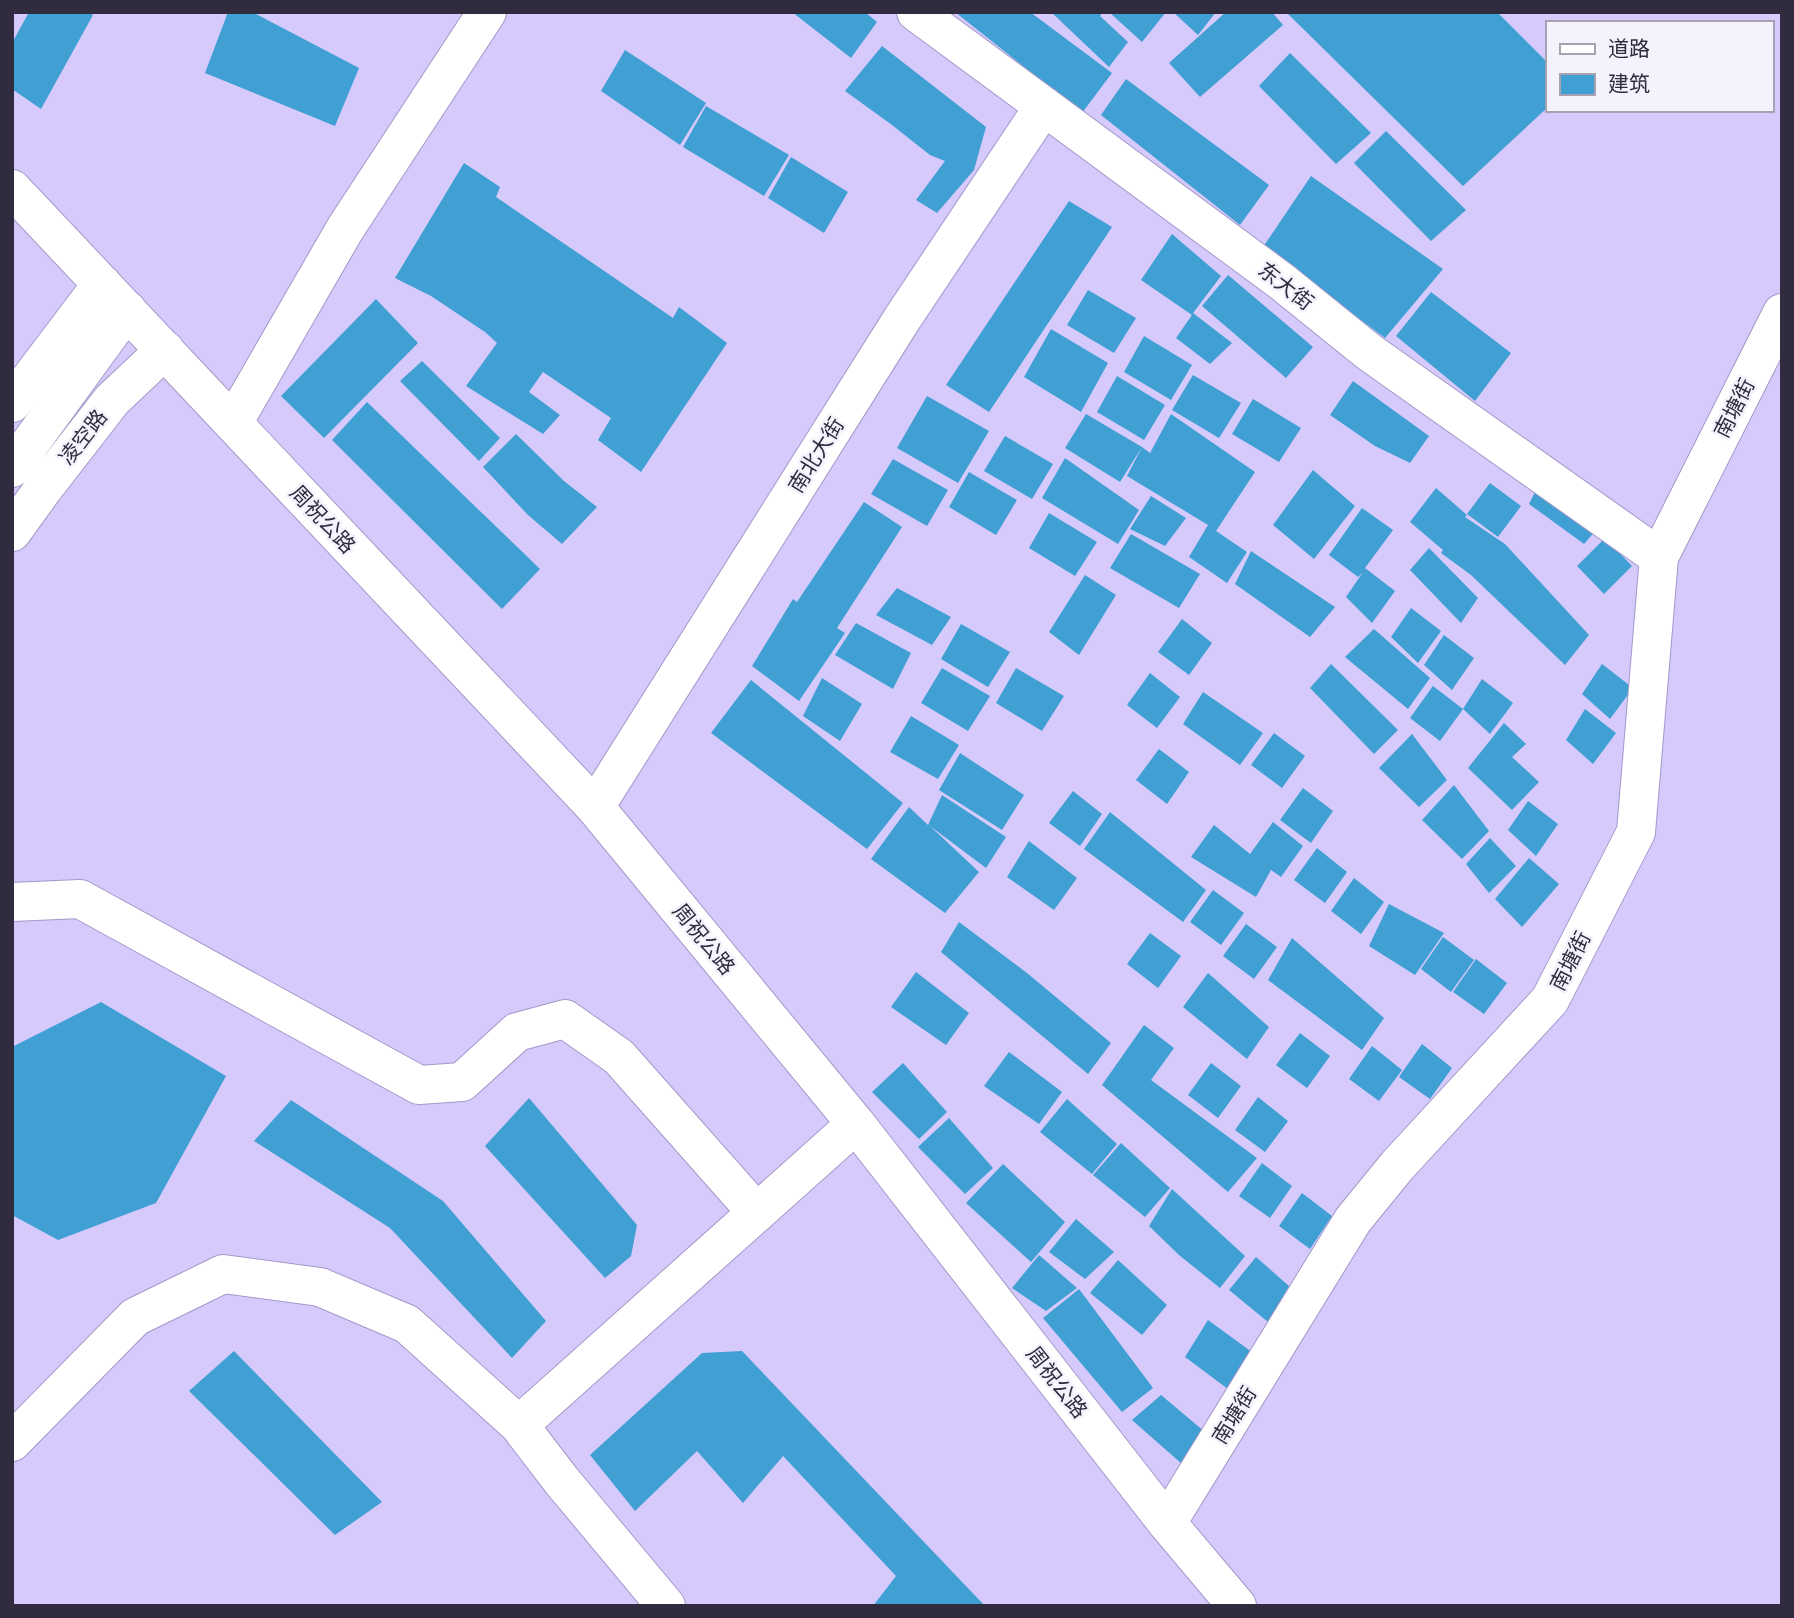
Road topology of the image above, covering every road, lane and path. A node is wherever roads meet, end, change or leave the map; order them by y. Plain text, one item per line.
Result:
1 (487, 12) edge
2 (916, 12) edge
3 (1044, 106) junction
4 (12, 190) edge
5 (115, 297) junction
6 (1782, 313) edge
7 (165, 350) junction
8 (12, 403) edge
9 (233, 423) junction
10 (12, 468) edge
11 (12, 532) edge
12 (1659, 557) junction
13 (595, 807) junction
14 (12, 902) edge
15 (856, 1124) junction
16 (757, 1213) junction
17 (519, 1425) junction
18 (12, 1442) edge
19 (1167, 1523) junction
20 (666, 1606) edge
21 (1237, 1606) edge

1 - 9 street
2 - 3 street, 东大街
3 - 12 street, 东大街
3 - 13 street, 南北大街
4 - 5 street, 周祝公路
5 - 7 street, 周祝公路
5 - 8 street
5 - 10 street, 凌空路
6 - 12 street, 南塘街
7 - 9 street, 周祝公路
7 - 11 street, 凌空路
9 - 13 street, 周祝公路
12 - 19 street, 南塘街
13 - 15 street, 周祝公路
14 - 16 street
15 - 16 street
15 - 19 street, 周祝公路
16 - 17 street
17 - 18 street
17 - 20 street
19 - 21 street, 周祝公路

